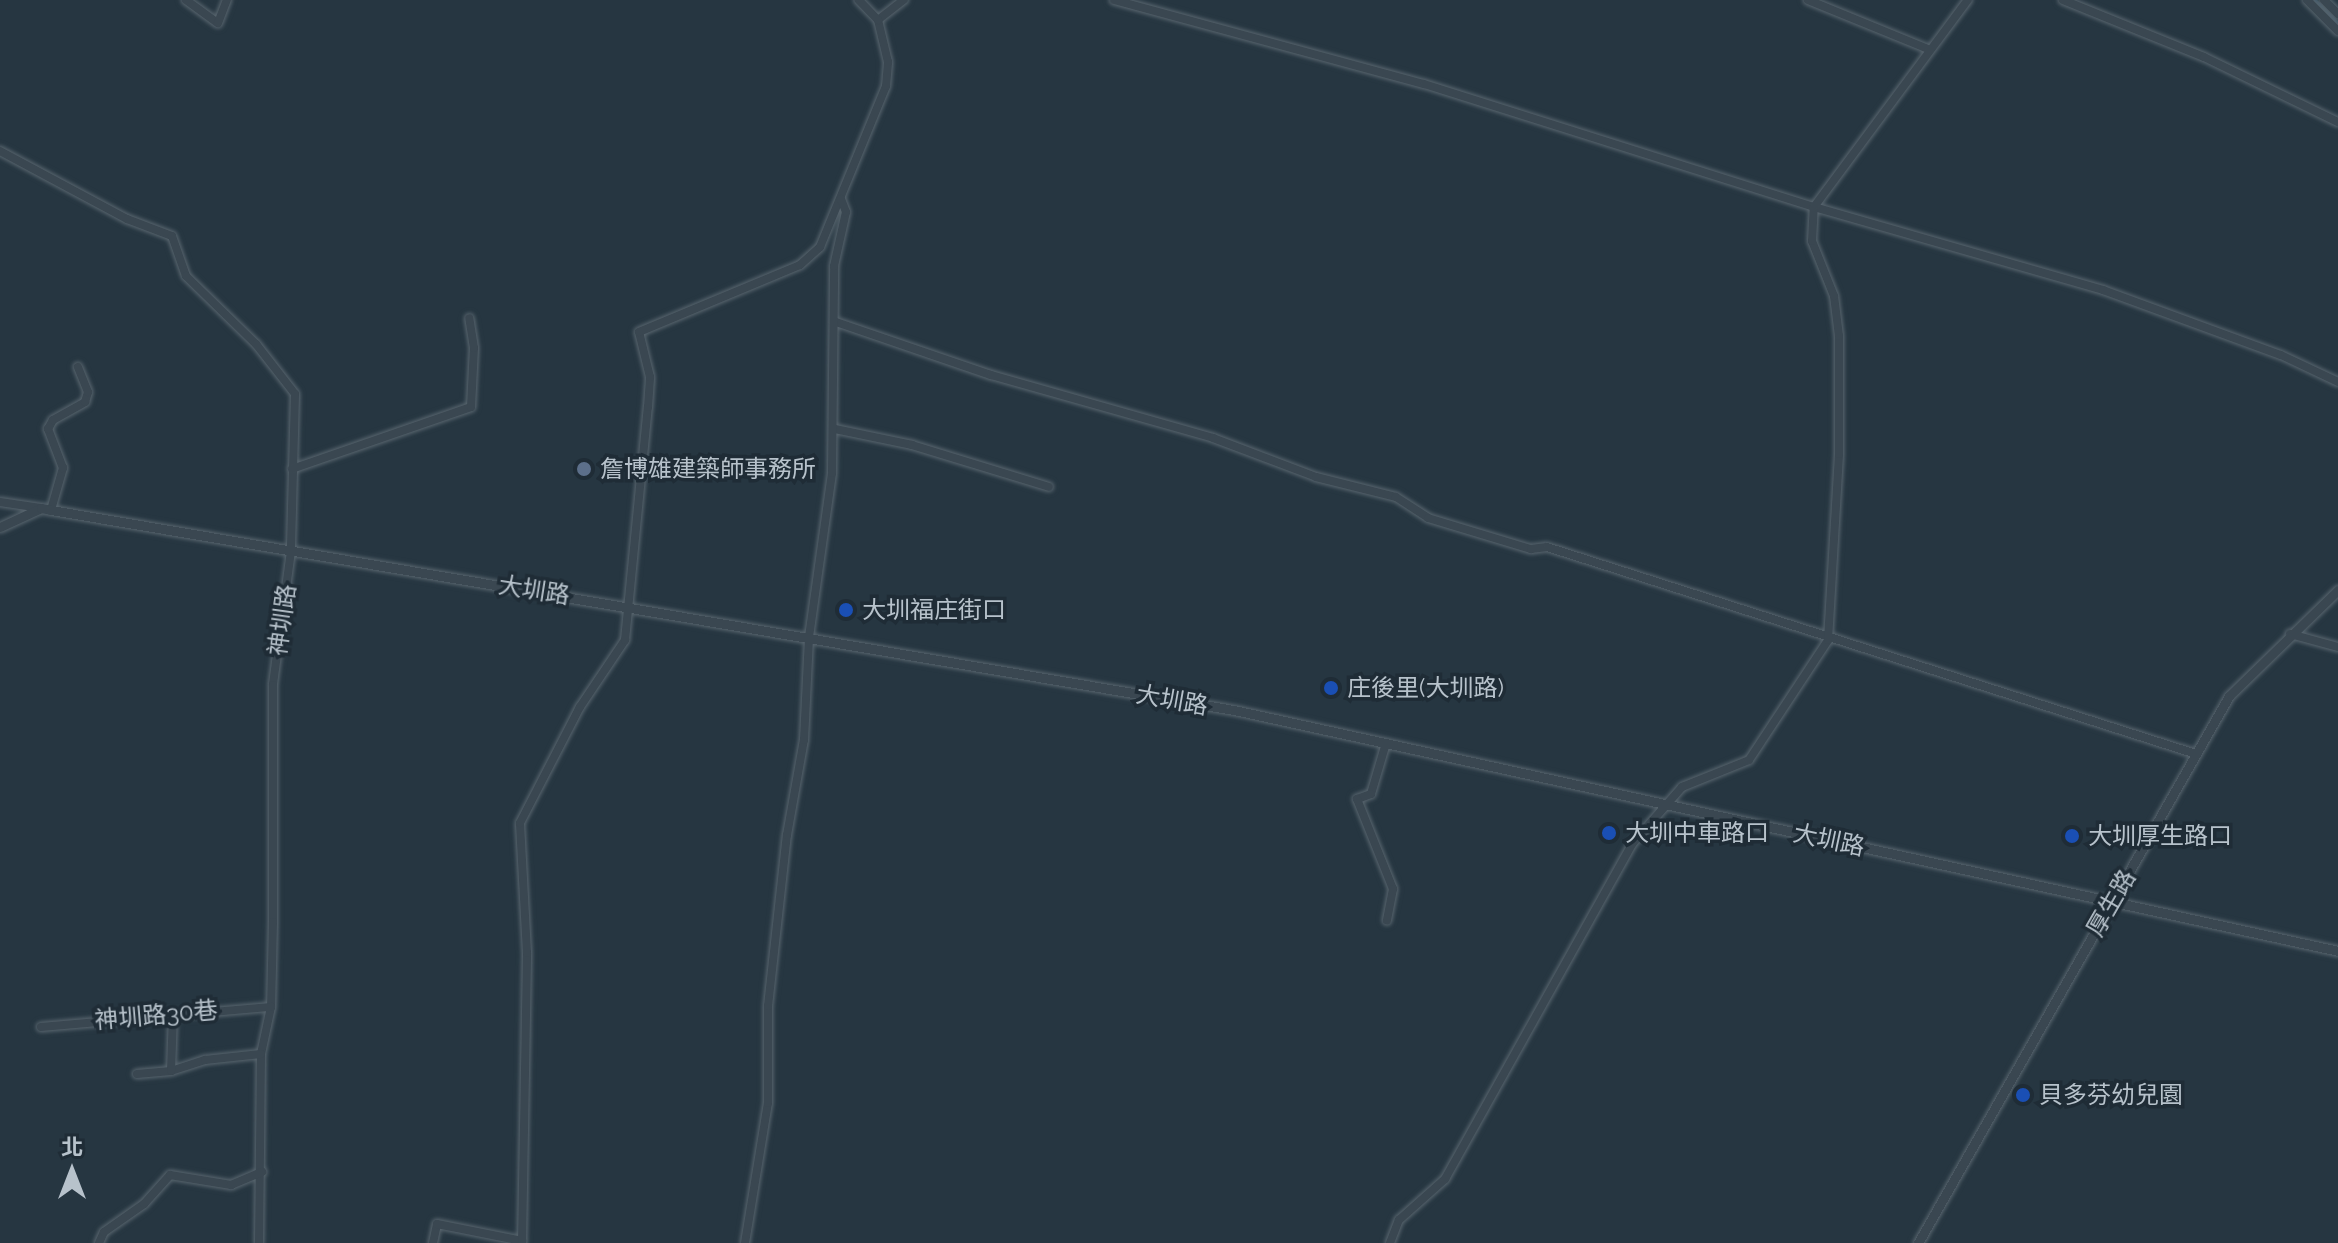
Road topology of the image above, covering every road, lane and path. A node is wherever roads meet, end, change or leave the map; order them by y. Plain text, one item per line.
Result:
1 (186, 0) edge
2 (227, 0) edge
3 (859, 0) edge
4 (904, 0) edge
5 (1114, 0) edge
6 (1808, 0) edge
7 (1968, 0) edge
8 (2063, 0) edge
9 (2307, 0) edge
10 (2324, 0) edge
11 (2338, 14) edge
12 (878, 20) junction
13 (2338, 31) edge
14 (1928, 49) junction
15 (2338, 122) edge
16 (0, 151) edge
17 (841, 199) junction
18 (1814, 207) junction
19 (469, 318) dead end
20 (836, 322) junction
21 (78, 367) dead end
22 (2338, 382) edge
23 (835, 429) junction
24 (292, 469) junction
25 (1049, 487) dead end
26 (0, 502) edge
27 (46, 509) junction
28 (0, 527) edge
29 (291, 551) junction
30 (2338, 590) edge
31 (631, 605) junction
32 (2289, 634) junction
33 (809, 637) junction
34 (1828, 640) junction
35 (2338, 647) edge
36 (1386, 743) junction
37 (2196, 754) junction
38 (1662, 804) junction
39 (2112, 901) junction
40 (1387, 920) dead end
41 (2338, 951) edge
42 (271, 1007) junction
43 (173, 1015) junction
44 (41, 1027) dead end
45 (261, 1054) junction
46 (171, 1071) junction
47 (137, 1074) dead end
48 (262, 1172) junction
49 (522, 1242) edge
50 (99, 1243) edge
51 (259, 1243) edge
52 (433, 1243) edge
53 (745, 1243) edge
54 (1390, 1243) edge
55 (1918, 1243) edge

1 - 2 street
3 - 12 street
4 - 12 street
5 - 18 street
6 - 14 street
7 - 14 street
8 - 15 street
9 - 13 street
10 - 11 street
12 - 17 street
14 - 18 street
16 - 24 street, 神圳路
17 - 20 street
17 - 31 street
18 - 22 street
18 - 34 street
19 - 24 street
20 - 23 street
20 - 34 street
21 - 27 street
23 - 25 street
23 - 33 street
24 - 29 street, 神圳路
26 - 27 street
27 - 28 street
27 - 29 street, 大圳路
29 - 31 street, 大圳路
29 - 42 street, 神圳路
30 - 32 street, 厚生路
31 - 33 street, 大圳路
31 - 49 street
32 - 35 street
32 - 37 street, 厚生路
33 - 36 street, 大圳路
33 - 53 street
34 - 37 street
34 - 38 street
36 - 38 street, 大圳路
36 - 40 street
37 - 39 street, 厚生路
38 - 39 street, 大圳路
38 - 54 street
39 - 41 street, 大圳路
39 - 55 street, 厚生路
42 - 43 street, 神圳路30巷
42 - 45 street, 神圳路
43 - 44 street, 神圳路30巷
43 - 46 street
45 - 46 street
45 - 48 street, 神圳路
46 - 47 street
48 - 50 street
48 - 51 street, 神圳路
49 - 52 street

